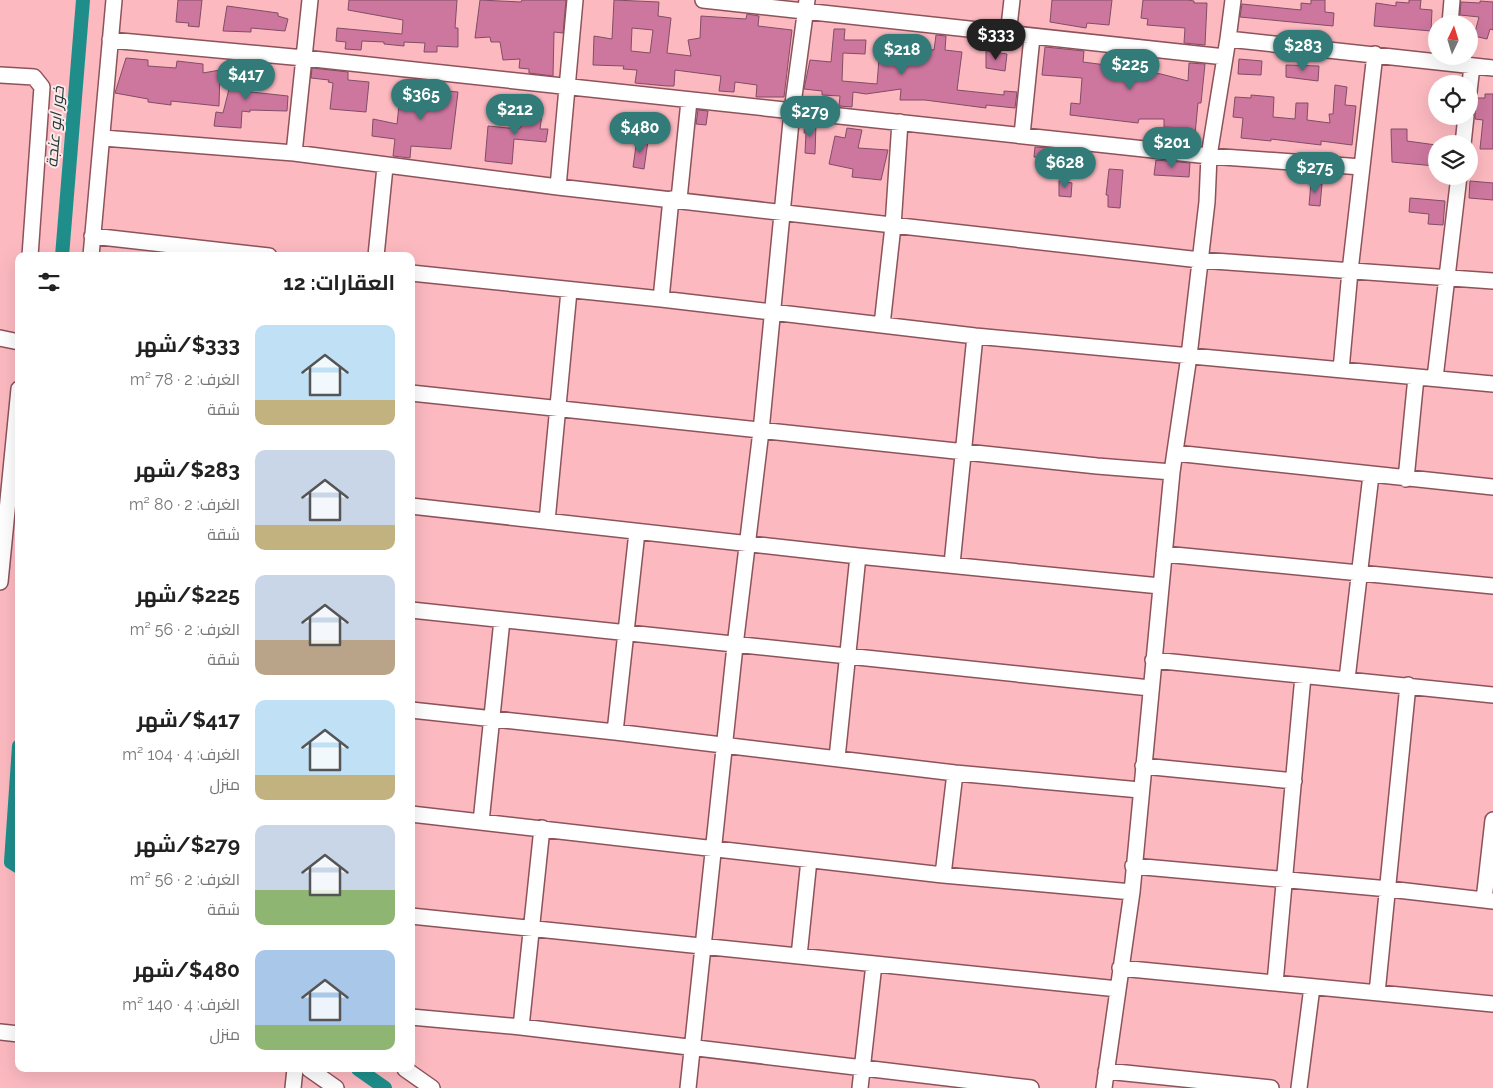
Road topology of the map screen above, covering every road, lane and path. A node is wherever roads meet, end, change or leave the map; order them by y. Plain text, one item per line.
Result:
1 (114, 0) edge
2 (310, 0) edge
3 (575, 0) edge
4 (703, 0) edge
5 (1012, 0) edge
6 (1233, 0) edge
7 (1452, 0) edge
8 (807, 6) edge
9 (1451, 15) edge
10 (1008, 35) junction
11 (1032, 37) junction
12 (1228, 39) junction
13 (110, 40) junction
14 (1375, 54) junction
15 (1225, 57) junction
16 (304, 58) junction
17 (1428, 58) edge
18 (1468, 65) edge
19 (1472, 66) junction
20 (1493, 68) edge
21 (0, 75) edge
22 (1471, 75) edge
23 (567, 87) junction
24 (689, 100) junction
25 (792, 111) junction
26 (900, 122) junction
27 (1022, 135) junction
28 (103, 138) junction
29 (294, 153) junction
30 (1209, 156) junction
31 (385, 167) junction
32 (1362, 167) junction
33 (1457, 185) edge
34 (558, 187) junction
35 (675, 199) junction
36 (782, 213) junction
37 (893, 226) junction
38 (92, 236) junction
39 (30, 252) edge
40 (90, 252) edge
41 (233, 252) edge
42 (376, 252) edge
43 (1200, 260) junction
44 (1350, 270) junction
45 (415, 272) edge
46 (1446, 276) junction
47 (1493, 281) edge
48 (570, 290) junction
49 (660, 299) junction
50 (772, 312) junction
51 (882, 325) junction
52 (975, 336) junction
53 (0, 338) edge
54 (15, 341) edge
55 (1189, 356) junction
56 (1341, 370) junction
57 (1416, 377) junction
58 (1435, 378) junction
59 (1493, 384) edge
60 (415, 393) edge
61 (15, 406) edge
62 (558, 409) junction
63 (761, 431) junction
64 (7, 441) edge
65 (962, 452) junction
66 (1175, 453) junction
67 (1172, 472) junction
68 (1371, 475) junction
69 (1406, 479) junction
70 (1493, 487) edge
71 (415, 506) edge
72 (547, 521) junction
73 (638, 532) junction
74 (748, 543) junction
75 (1, 552) edge
76 (1164, 554) junction
77 (858, 556) junction
78 (952, 564) junction
79 (1359, 573) junction
80 (0, 582) edge
81 (1160, 586) junction
82 (1493, 586) edge
83 (415, 610) edge
84 (502, 620) junction
85 (625, 634) junction
86 (735, 646) junction
87 (846, 657) junction
88 (1153, 660) junction
89 (1303, 676) junction
90 (1347, 679) junction
91 (1408, 685) junction
92 (1150, 688) junction
93 (1493, 695) edge
94 (415, 710) edge
95 (492, 718) junction
96 (615, 732) junction
97 (724, 746) junction
98 (837, 758) junction
99 (1143, 766) junction
100 (955, 774) junction
101 (1294, 781) junction
102 (1140, 790) junction
103 (415, 814) edge
104 (1493, 820) edge
105 (481, 822) junction
106 (542, 828) junction
107 (714, 848) junction
108 (809, 860) junction
109 (1133, 866) junction
110 (943, 875) junction
111 (1285, 880) junction
112 (1389, 889) junction
113 (1132, 892) junction
114 (1488, 901) edge
115 (415, 916) edge
116 (529, 929) junction
117 (704, 947) junction
118 (799, 956) junction
119 (874, 964) junction
120 (1120, 968) junction
121 (1275, 983) junction
122 (1312, 987) junction
123 (1118, 990) junction
124 (1377, 993) junction
125 (1493, 1004) edge
126 (415, 1017) edge
127 (521, 1027) junction
128 (0, 1032) edge
129 (15, 1034) edge
130 (693, 1048) junction
131 (863, 1067) junction
132 (1106, 1071) junction
133 (294, 1072) edge
134 (313, 1072) edge
135 (409, 1072) edge
136 (293, 1088) edge
137 (336, 1088) edge
138 (432, 1088) edge
139 (688, 1088) edge
140 (860, 1088) edge
141 (1031, 1088) edge
142 (1104, 1088) edge
143 (1271, 1088) edge
144 (1299, 1088) edge

1 - 13 street
2 - 16 street
3 - 23 street
4 - 8 street
5 - 10 street
6 - 12 street
7 - 9 street
8 - 10 street
8 - 25 street
10 - 11 street
11 - 15 street
11 - 27 street
12 - 14 street
12 - 15 street
13 - 16 street
13 - 28 street
14 - 17 street
14 - 32 street
15 - 30 street
16 - 23 street
16 - 29 street
18 - 19 street
19 - 20 street
19 - 22 street
21 - 39 street
23 - 24 street
23 - 34 street
24 - 25 street
24 - 35 street
25 - 26 street
25 - 36 street
26 - 27 street
26 - 37 street
27 - 30 street
28 - 29 street
28 - 38 street
29 - 31 street
30 - 32 street
30 - 43 street
31 - 34 street
31 - 42 street
32 - 44 street
33 - 46 street
34 - 35 street
35 - 36 street
35 - 49 street
36 - 37 street
36 - 50 street
37 - 43 street
37 - 51 street
38 - 40 street
38 - 41 street
43 - 44 street
43 - 55 street
44 - 46 street
44 - 56 street
45 - 48 street
46 - 47 street
46 - 58 street
48 - 49 street
48 - 62 street
49 - 50 street
50 - 51 street
50 - 63 street
51 - 52 street
52 - 55 street
52 - 65 street
53 - 54 street
55 - 56 street
55 - 66 street
56 - 57 street
57 - 58 street
57 - 69 street
58 - 59 street
60 - 62 street
61 - 64 street
62 - 63 street
62 - 72 street
63 - 65 street
63 - 74 street
64 - 75 street
65 - 67 street
65 - 78 street
66 - 67 street
66 - 68 street
67 - 76 street
68 - 69 street
68 - 79 street
69 - 70 street
71 - 72 street
72 - 73 street
73 - 74 street
73 - 85 street
74 - 77 street
74 - 86 street
75 - 80 street
76 - 79 street
76 - 81 street
77 - 78 street
77 - 87 street
78 - 81 street
79 - 82 street
79 - 90 street
81 - 88 street
83 - 84 street
84 - 85 street
84 - 95 street
85 - 86 street
85 - 96 street
86 - 87 street
86 - 97 street
87 - 92 street
87 - 98 street
88 - 89 street
88 - 92 street
89 - 90 street
89 - 101 street
90 - 91 street
91 - 93 street
91 - 112 street
92 - 99 street
94 - 95 street
95 - 96 street
95 - 105 street
96 - 97 street
97 - 98 street
97 - 107 street
98 - 100 street
99 - 101 street
99 - 102 street
100 - 102 street
100 - 110 street
101 - 111 street
102 - 109 street
103 - 105 street
104 - 114 street
105 - 106 street
106 - 107 street
106 - 116 street
107 - 108 street
107 - 117 street
108 - 110 street
108 - 118 street
109 - 111 street
109 - 113 street
110 - 113 street
111 - 112 street
111 - 121 street
112 - 114 street
112 - 124 street
113 - 120 street
115 - 116 street
116 - 117 street
116 - 127 street
117 - 118 street
117 - 130 street
118 - 119 street
119 - 123 street
119 - 131 street
120 - 121 street
120 - 123 street
121 - 122 street
122 - 124 street
122 - 144 street
123 - 132 street
124 - 125 street
126 - 127 street
127 - 130 street
128 - 129 street
130 - 131 street
130 - 139 street
131 - 140 street
131 - 141 street
132 - 142 street
132 - 143 street
133 - 136 street
134 - 137 street
135 - 138 street

